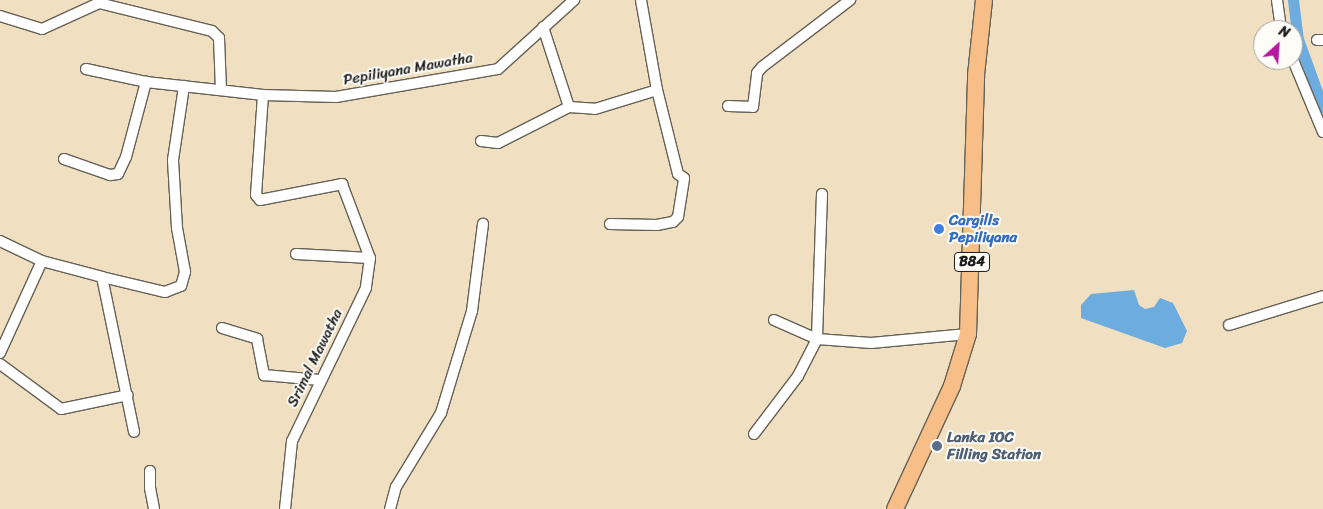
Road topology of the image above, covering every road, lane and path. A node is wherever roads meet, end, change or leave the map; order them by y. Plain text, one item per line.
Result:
1 (574, 0) edge
2 (641, 0) edge
3 (850, 0) edge
4 (984, 0) edge
5 (1277, 0) edge
6 (0, 16) edge
7 (1279, 20) edge
8 (543, 27) junction
9 (86, 69) dead end
10 (1297, 70) edge
11 (146, 82) junction
12 (184, 86) junction
13 (221, 89) junction
14 (657, 90) junction
15 (263, 95) junction
16 (728, 106) dead end
17 (568, 107) junction
18 (1323, 132) edge
19 (481, 141) dead end
20 (64, 159) dead end
21 (822, 194) dead end
22 (483, 224) dead end
23 (610, 224) dead end
24 (0, 241) edge
25 (296, 254) dead end
26 (370, 258) junction
27 (42, 261) junction
28 (102, 276) junction
29 (1323, 296) edge
30 (774, 320) dead end
31 (1229, 325) dead end
32 (222, 328) dead end
33 (968, 334) junction
34 (817, 339) junction
35 (0, 353) edge
36 (0, 364) edge
37 (320, 380) junction
38 (128, 395) junction
39 (134, 432) dead end
40 (754, 434) dead end
41 (150, 471) dead end
42 (154, 509) edge
43 (285, 509) edge
44 (390, 509) edge
45 (896, 509) edge

1 - 8 street, Pepiliyana Mawatha
2 - 14 street
3 - 16 street
4 - 33 main road, B84
5 - 7 street
6 - 13 street
8 - 15 street, Pepiliyana Mawatha
8 - 17 street
9 - 11 street, Pepiliyana Mawatha
10 - 18 street
11 - 12 street, Pepiliyana Mawatha
11 - 20 street
12 - 13 street, Pepiliyana Mawatha
12 - 28 street
13 - 15 street, Pepiliyana Mawatha
14 - 17 street
14 - 23 street
15 - 26 street, Srimal Mawatha
17 - 19 street
21 - 34 street
22 - 44 street
24 - 27 street
25 - 26 street
26 - 37 street, Srimal Mawatha
27 - 28 street
27 - 35 street
28 - 38 street
29 - 31 street
30 - 34 street
32 - 37 street
33 - 34 street
33 - 45 main road, B84
34 - 40 street
36 - 38 street
37 - 43 street, Srimal Mawatha
38 - 39 street
41 - 42 street

